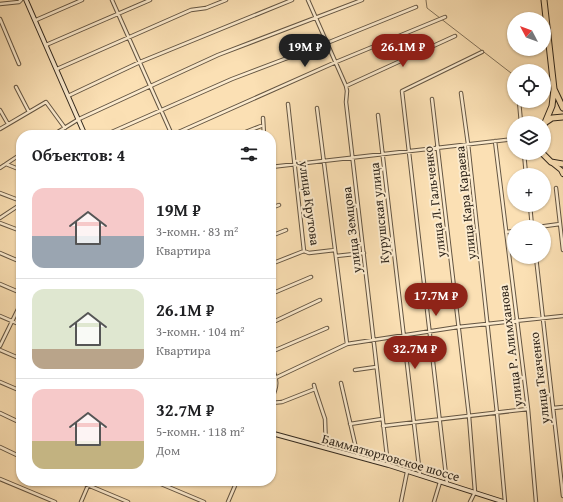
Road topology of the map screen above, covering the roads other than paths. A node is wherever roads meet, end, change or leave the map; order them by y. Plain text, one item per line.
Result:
1 (21, 0) edge
2 (26, 0) edge
3 (82, 0) edge
4 (112, 0) edge
5 (150, 0) edge
6 (226, 0) edge
7 (292, 0) edge
8 (308, 0) edge
9 (362, 0) edge
10 (544, 0) edge
11 (0, 4) edge
12 (416, 7) dead end
13 (118, 14) junction
14 (445, 17) dead end
15 (0, 19) edge
16 (316, 19) junction
17 (36, 20) junction
18 (455, 36) dead end
19 (129, 38) junction
20 (327, 43) junction
21 (46, 45) junction
22 (482, 52) dead end
23 (140, 62) junction
24 (336, 62) junction
25 (19, 64) dead end
26 (57, 69) junction
27 (16, 86) dead end
28 (150, 86) junction
29 (346, 86) junction
30 (554, 89) junction
31 (461, 93) dead end
32 (68, 96) junction
33 (432, 99) dead end
34 (288, 104) dead end
35 (317, 108) dead end
36 (563, 108) edge
37 (0, 110) edge
38 (161, 111) junction
39 (29, 112) junction
40 (378, 115) dead end
41 (548, 116) edge
42 (563, 117) edge
43 (263, 118) dead end
44 (79, 119) junction
45 (551, 119) edge
46 (8, 124) junction
47 (261, 126) dead end
48 (65, 128) junction
49 (0, 129) edge
50 (62, 130) edge
51 (83, 130) edge
52 (117, 130) edge
53 (170, 130) edge
54 (183, 130) edge
55 (251, 130) edge
56 (264, 130) edge
57 (507, 140) edge
58 (495, 141) junction
59 (468, 144) junction
60 (438, 147) junction
61 (409, 152) junction
62 (382, 154) junction
63 (16, 157) edge
64 (352, 158) junction
65 (549, 160) edge
66 (324, 161) junction
67 (551, 162) junction
68 (6, 164) junction
69 (563, 164) edge
70 (295, 165) junction
71 (276, 167) edge
72 (0, 168) edge
73 (16, 168) edge
74 (563, 174) edge
75 (556, 188) dead end
76 (0, 193) edge
77 (16, 199) edge
78 (279, 205) dead end
79 (276, 206) edge
80 (16, 207) edge
81 (0, 218) edge
82 (0, 223) edge
83 (560, 224) junction
84 (551, 225) edge
85 (16, 229) edge
86 (286, 230) dead end
87 (506, 232) joint
88 (276, 234) edge
89 (335, 250) junction
90 (563, 250) edge
91 (304, 251) junction
92 (0, 253) edge
93 (364, 253) junction
94 (336, 256) junction
95 (16, 260) edge
96 (276, 262) edge
97 (537, 264) edge
98 (311, 277) dead end
99 (0, 284) edge
100 (16, 291) edge
101 (276, 292) edge
102 (320, 300) dead end
103 (16, 314) edge
104 (0, 316) edge
105 (563, 316) edge
106 (543, 318) junction
107 (276, 321) edge
108 (517, 321) junction
109 (12, 322) junction
110 (16, 323) edge
111 (488, 324) junction
112 (458, 327) junction
113 (327, 328) dead end
114 (430, 332) junction
115 (403, 336) junction
116 (373, 340) junction
117 (347, 344) junction
118 (0, 346) edge
119 (0, 350) edge
120 (276, 350) edge
121 (16, 357) edge
122 (376, 367) junction
123 (355, 370) dead end
124 (276, 378) joint
125 (0, 382) edge
126 (341, 383) dead end
127 (314, 385) dead end
128 (16, 389) edge
129 (315, 389) junction
130 (276, 390) edge
131 (276, 402) edge
132 (563, 407) edge
133 (553, 408) junction
134 (528, 409) junction
135 (497, 413) junction
136 (0, 414) edge
137 (469, 416) junction
138 (382, 419) junction
139 (440, 420) junction
140 (16, 421) edge
141 (414, 423) junction
142 (350, 424) junction
143 (383, 426) junction
144 (276, 434) edge
145 (0, 447) edge
146 (326, 449) junction
147 (16, 455) edge
148 (358, 457) junction
149 (388, 466) junction
150 (407, 472) junction
151 (420, 476) junction
152 (0, 479) edge
153 (440, 482) junction
154 (447, 484) junction
155 (16, 486) edge
156 (16, 486) edge
157 (88, 486) edge
158 (90, 486) edge
159 (166, 486) edge
160 (235, 486) edge
161 (475, 492) junction
162 (563, 496) edge
163 (54, 502) edge
164 (81, 502) edge
165 (128, 502) edge
166 (204, 502) edge
167 (228, 502) edge
168 (401, 502) edge
169 (434, 502) edge
170 (470, 502) edge
171 (505, 502) edge
172 (536, 502) edge

1 - 11 street
2 - 17 street
3 - 17 street
4 - 13 street
5 - 13 street
6 - 19 street
7 - 23 street
8 - 16 street, улица Земцова
9 - 16 street
10 - 30 highway
12 - 20 street
13 - 19 street
13 - 21 street
14 - 24 street
15 - 25 street
16 - 20 street, улица Земцова
16 - 28 street
17 - 21 street
18 - 29 street
19 - 23 street
19 - 26 street
20 - 24 street, улица Земцова
20 - 38 street
21 - 26 street
22 - 61 street
23 - 28 street
23 - 32 street
24 - 29 street, улица Земцова
24 - 54 street
26 - 32 street
27 - 39 street
28 - 38 street
28 - 44 street
29 - 64 street, улица Земцова
30 - 36 highway
30 - 41 highway
31 - 59 street, улица Кара Караева
32 - 44 street
33 - 60 street, улица Л. Гальченко
34 - 70 street, улица Крутова
35 - 66 street
37 - 46 street
38 - 52 street
38 - 53 street
39 - 46 street
39 - 48 street
40 - 62 street, Курушская улица
42 - 45 highway
43 - 56 street
44 - 48 street
44 - 51 street
46 - 49 street
47 - 55 street
48 - 50 street
57 - 58 street
58 - 59 street
58 - 87 street, улица Р. Алимханова
59 - 60 street
59 - 111 street, улица Кара Караева
60 - 61 street
60 - 112 street, улица Л. Гальченко
61 - 62 street
61 - 114 street
62 - 64 street
62 - 115 street, Курушская улица
63 - 68 street
64 - 66 street
64 - 93 street, улица Земцова
65 - 67 highway
66 - 70 street
66 - 89 street
67 - 69 highway
67 - 74 main road
68 - 72 street
68 - 73 street
70 - 71 street
70 - 91 street, улица Крутова
75 - 83 street
76 - 77 street
78 - 79 street
80 - 81 street
82 - 85 street
83 - 84 street
83 - 90 street
86 - 88 street
87 - 108 street, улица Р. Алимханова
89 - 91 street, улица Крутова
89 - 94 street
91 - 96 street
92 - 95 street
93 - 94 street
93 - 116 street, улица Земцова
94 - 117 street
97 - 106 street, улица Ткаченко
98 - 101 street
99 - 100 street
102 - 107 street
103 - 109 street
104 - 109 street
105 - 106 street
106 - 108 street
106 - 133 street, улица Ткаченко
108 - 111 street
108 - 134 street, улица Р. Алимханова
109 - 110 street
109 - 118 street
111 - 112 street
111 - 135 street, улица Кара Караева
112 - 114 street
112 - 137 street, улица Л. Гальченко
113 - 120 street
114 - 115 street
114 - 139 street
115 - 116 street
115 - 141 street, Курушская улица
116 - 117 street
116 - 122 street, улица Земцова
117 - 124 street
119 - 121 street
122 - 123 street
122 - 138 street, улица Земцова
124 - 130 street
125 - 128 street
126 - 142 street
127 - 129 street
129 - 131 street
129 - 146 street
132 - 133 street
133 - 162 street, улица Ткаченко
134 - 135 street
134 - 172 street, улица Р. Алимханова
135 - 137 street
135 - 171 street, улица Кара Караева
136 - 140 street
137 - 139 street
137 - 161 street, улица Л. Гальченко
138 - 142 street
138 - 143 street, улица Земцова
139 - 141 street
139 - 154 street
141 - 143 street
141 - 151 street, Курушская улица
142 - 148 street
143 - 149 street, улица Земцова
144 - 146 street, Бамматюртовское шоссе
145 - 147 street
146 - 148 street, Бамматюртовское шоссе
148 - 149 street, Бамматюртовское шоссе
149 - 150 street, Бамматюртовское шоссе
150 - 151 street, Бамматюртовское шоссе
150 - 168 street
151 - 153 street, Бамматюртовское шоссе
152 - 155 street
153 - 154 street, Бамматюртовское шоссе
153 - 169 street
154 - 161 street, Бамматюртовское шоссе
156 - 163 street
157 - 164 street
158 - 165 street
159 - 166 street
160 - 167 street
161 - 170 street
161 - 171 street, Бамматюртовское шоссе

